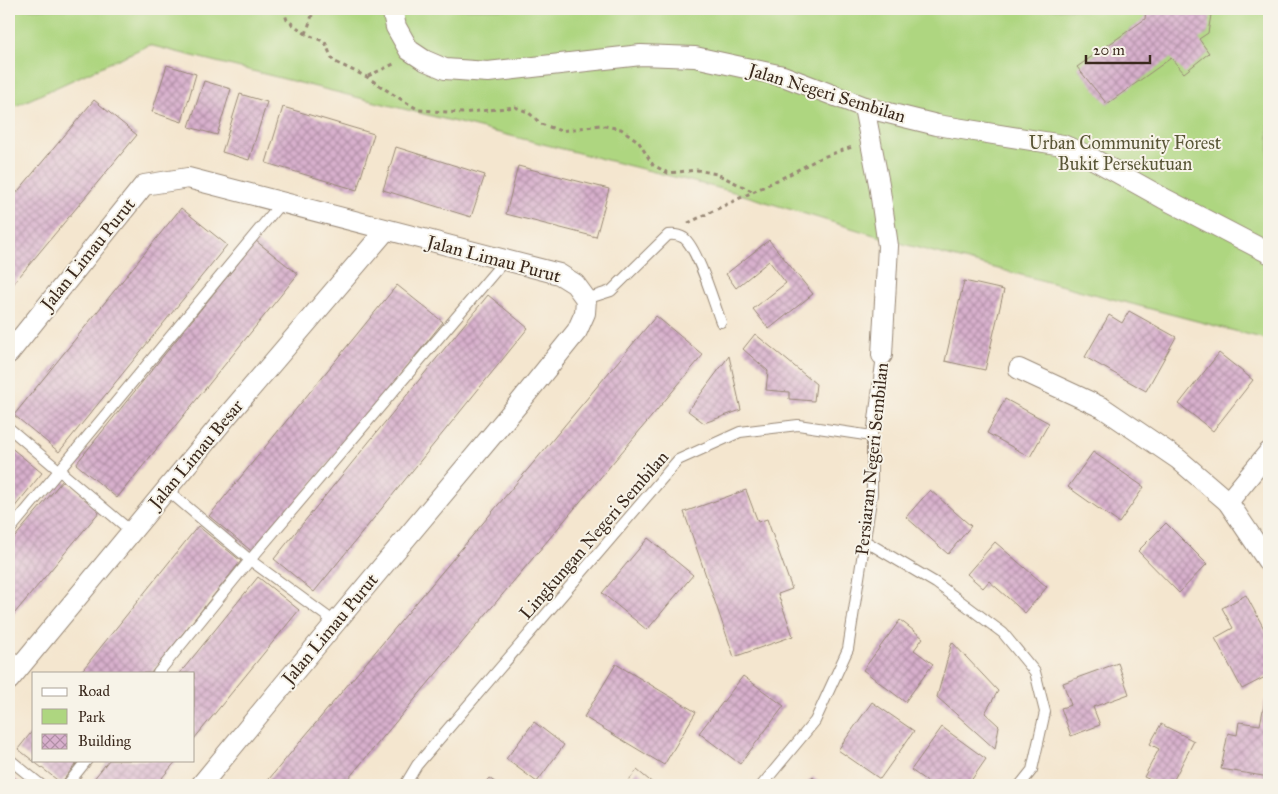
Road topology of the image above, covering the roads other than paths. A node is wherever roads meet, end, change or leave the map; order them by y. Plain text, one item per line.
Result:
1 (392, 9) edge
2 (864, 107) junction
3 (281, 202) junction
4 (386, 230) junction
5 (1269, 253) edge
6 (504, 261) junction
7 (586, 299) junction
8 (720, 322) dead end
9 (9, 353) edge
10 (882, 355) joint
11 (1019, 369) dead end
12 (9, 428) edge
13 (872, 436) junction
14 (1269, 452) edge
15 (59, 470) junction
16 (166, 489) junction
17 (1228, 502) junction
18 (9, 531) edge
19 (132, 532) junction
20 (865, 541) junction
21 (250, 560) junction
22 (1269, 562) edge
23 (336, 622) junction
24 (159, 672) edge
25 (9, 680) edge
26 (9, 759) edge
27 (85, 762) edge
28 (41, 785) edge
29 (67, 785) edge
30 (202, 785) edge
31 (404, 785) edge
32 (762, 785) edge
33 (1020, 785) edge

1 - 2 street, Jalan Negeri Sembilan
2 - 5 street, Jalan Negeri Sembilan
2 - 10 street, Persiaran Negeri Sembilan
3 - 4 street, Jalan Limau Purut
3 - 9 street, Jalan Limau Purut
3 - 15 lane
4 - 6 street, Jalan Limau Purut
4 - 16 street, Jalan Limau Besar
6 - 7 street, Jalan Limau Purut
6 - 21 lane
7 - 8 lane
7 - 23 street, Jalan Limau Purut
10 - 13 lane, Persiaran Negeri Sembilan
11 - 17 street
12 - 15 lane
13 - 20 lane, Persiaran Negeri Sembilan
13 - 31 lane, Lingkungan Negeri Sembilan
14 - 17 street
15 - 18 lane
15 - 19 lane
16 - 19 street, Jalan Limau Besar
16 - 21 lane
17 - 22 street
19 - 25 street, Jalan Limau Besar
20 - 32 lane, Persiaran Negeri Sembilan
20 - 33 lane
21 - 23 lane
21 - 24 lane
23 - 30 street, Jalan Limau Purut
26 - 28 lane
27 - 29 lane

